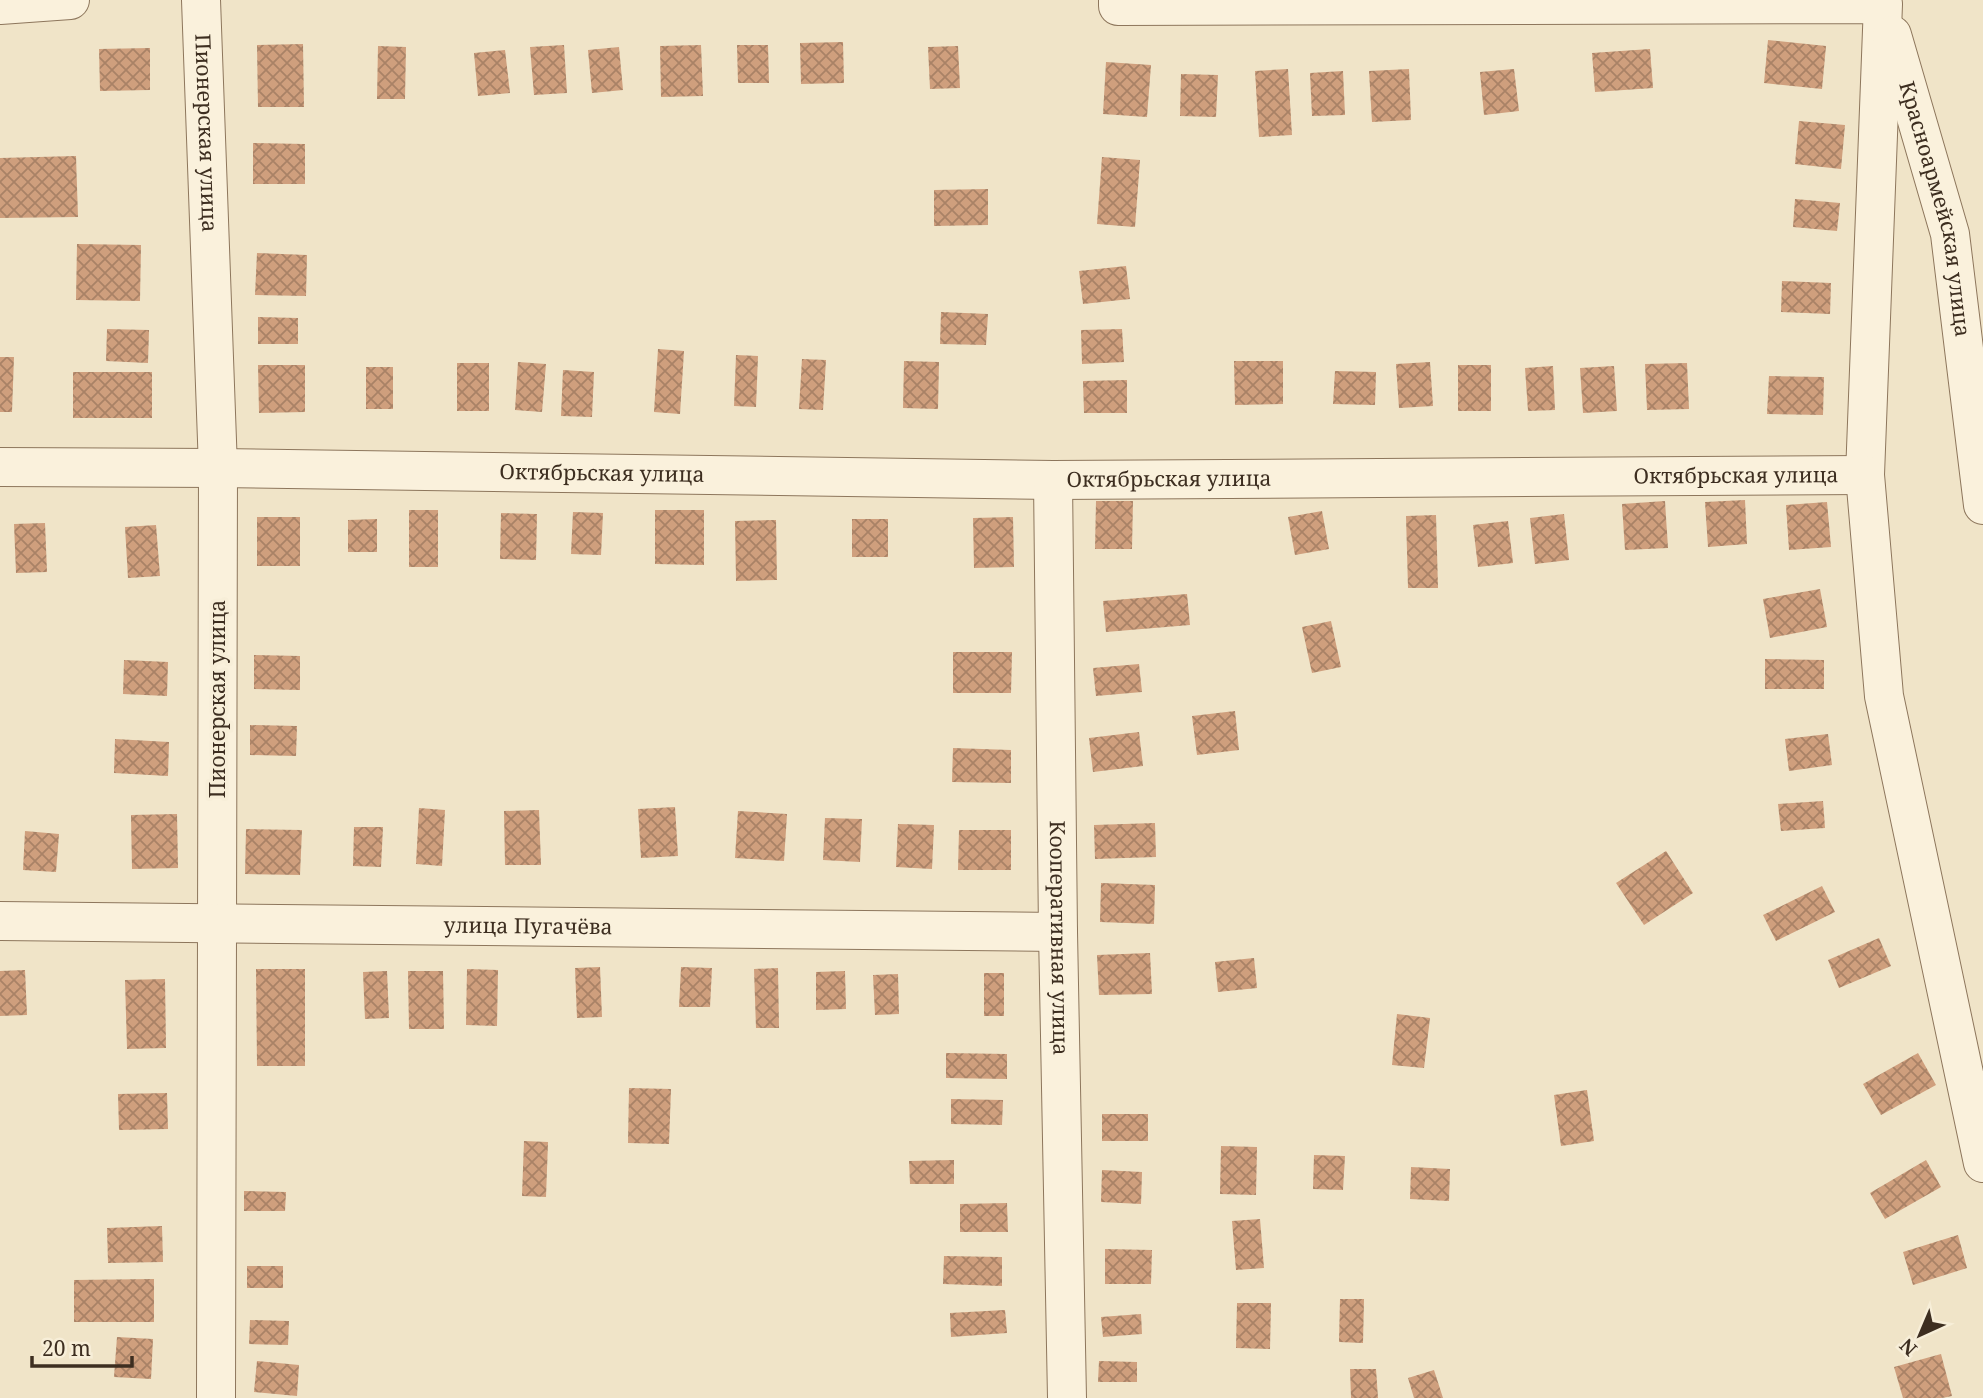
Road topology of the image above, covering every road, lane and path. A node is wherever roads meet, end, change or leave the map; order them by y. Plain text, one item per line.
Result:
1 (70, 0) edge
2 (201, 0) edge
3 (1882, 2) edge
4 (1118, 3) edge
5 (0, 5) edge
6 (0, 467) edge
7 (218, 468) junction
8 (1865, 475) junction
9 (1053, 480) junction
10 (1983, 505) edge
11 (0, 921) edge
12 (217, 925) junction
13 (1058, 932) junction
14 (1983, 1163) edge
15 (215, 1398) edge
16 (1067, 1398) edge

1 - 5 street
2 - 7 street, Пионерская улица
3 - 4 street
3 - 8 street, Октябрьская улица
3 - 10 street, Красноармейская улица
6 - 7 street, Октябрьская улица
7 - 9 street, Октябрьская улица
7 - 12 street, Пионерская улица
8 - 9 street, Октябрьская улица
8 - 14 street
9 - 13 street, Кооперативная улица
11 - 12 street, улица Пугачёва
12 - 13 street, улица Пугачёва
12 - 15 street, Пионерская улица
13 - 16 street, Кооперативная улица

